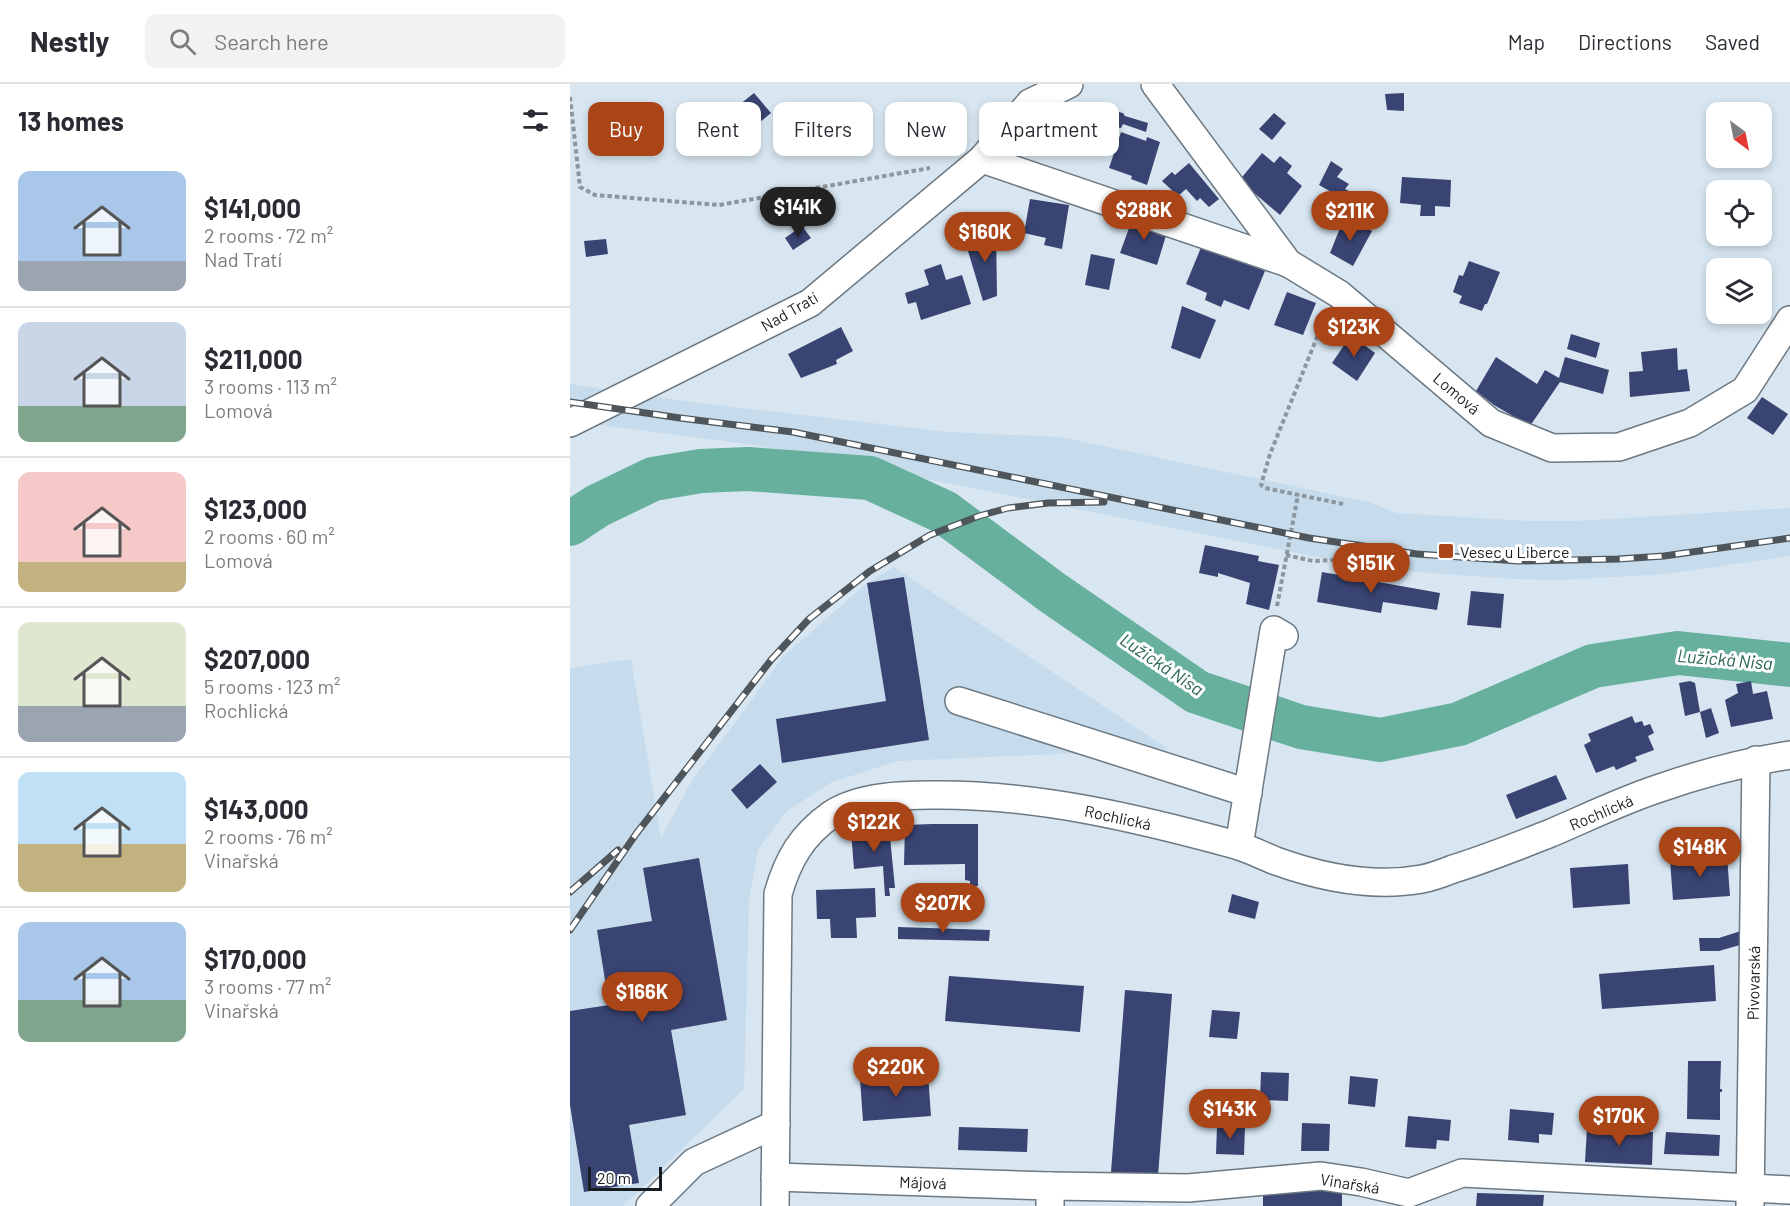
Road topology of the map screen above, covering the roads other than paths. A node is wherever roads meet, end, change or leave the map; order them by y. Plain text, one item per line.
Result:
1 (1069, 84) edge
2 (1155, 84) edge
3 (982, 159) junction
4 (1288, 263) junction
5 (1790, 320) edge
6 (570, 423) edge
7 (1279, 633) road end
8 (959, 701) dead end
9 (1790, 755) edge
10 (1756, 760) junction
11 (1248, 793) junction
12 (1239, 846) junction
13 (776, 1124) junction
14 (775, 1177) junction
15 (1790, 1190) edge
16 (1050, 1196) edge
17 (1750, 1197) edge
18 (1411, 1200) edge
19 (650, 1206) edge
20 (775, 1206) edge

1 - 3 street, Nad Tratí
2 - 4 street, Lomová
3 - 4 street
3 - 6 street, Nad Tratí
4 - 5 street, Lomová
7 - 11 street
8 - 11 street
9 - 10 street, Rochlická
10 - 12 street, Rochlická
10 - 17 street, Pivovarská
11 - 12 street
12 - 13 street, Rochlická
13 - 14 street, Rochlická
13 - 19 street
14 - 16 street, Májová
14 - 20 street, Rochlická
15 - 17 street, Vinařská
16 - 18 street, Vinařská
17 - 18 street, Vinařská

